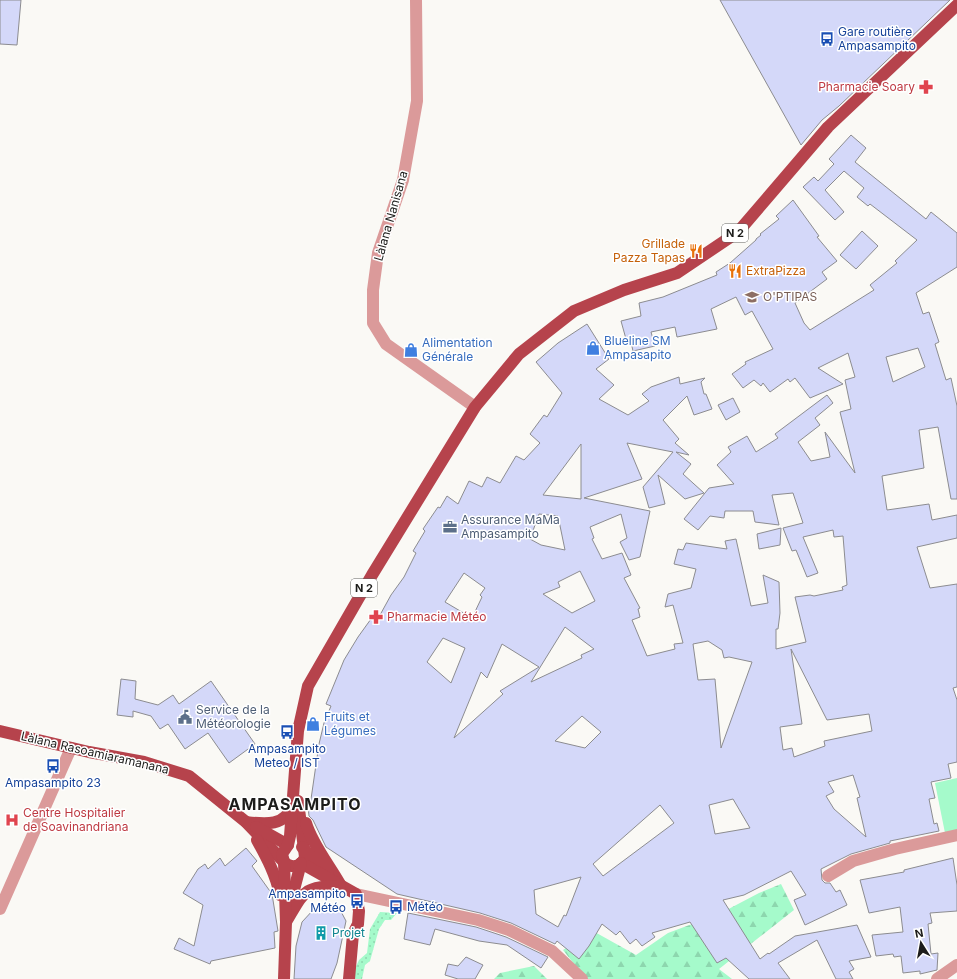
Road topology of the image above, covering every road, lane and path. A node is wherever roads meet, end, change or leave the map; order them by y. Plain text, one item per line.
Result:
1 (416, 0) edge
2 (957, 5) edge
3 (475, 407) junction
4 (0, 731) edge
5 (71, 748) junction
6 (295, 784) junction
7 (246, 822) junction
8 (957, 835) edge
9 (288, 845) junction
10 (304, 850) junction
11 (284, 862) junction
12 (301, 864) junction
13 (828, 876) dead end
14 (341, 886) junction
15 (356, 894) junction
16 (0, 909) edge
17 (286, 922) junction
18 (957, 965) edge
19 (284, 979) edge
20 (349, 979) edge
21 (582, 979) edge
22 (937, 979) edge

1 - 3 street, Làlana Nanisana
2 - 3 main road, N 2
3 - 6 main road, N 2
4 - 5 main road, Làlana Rasoamiaramanana
5 - 7 main road, Làlana Rasoamiaramanana
5 - 16 street
6 - 7 main road
6 - 9 main road, N 2
6 - 10 main road, N 2
6 - 14 main road
7 - 9 main road, Làlana Rasoamiaramanana
7 - 11 main road, Làlana Rasoamiaramanana
7 - 17 main road
8 - 13 street
9 - 10 main road
9 - 11 main road, N 2
10 - 12 main road, N 2
10 - 14 main road
11 - 12 main road
11 - 17 main road, N 2
12 - 14 main road
12 - 17 main road, N 2
14 - 15 main road
14 - 17 main road
15 - 20 main road
15 - 21 street
17 - 19 main road, N 2
18 - 22 street

